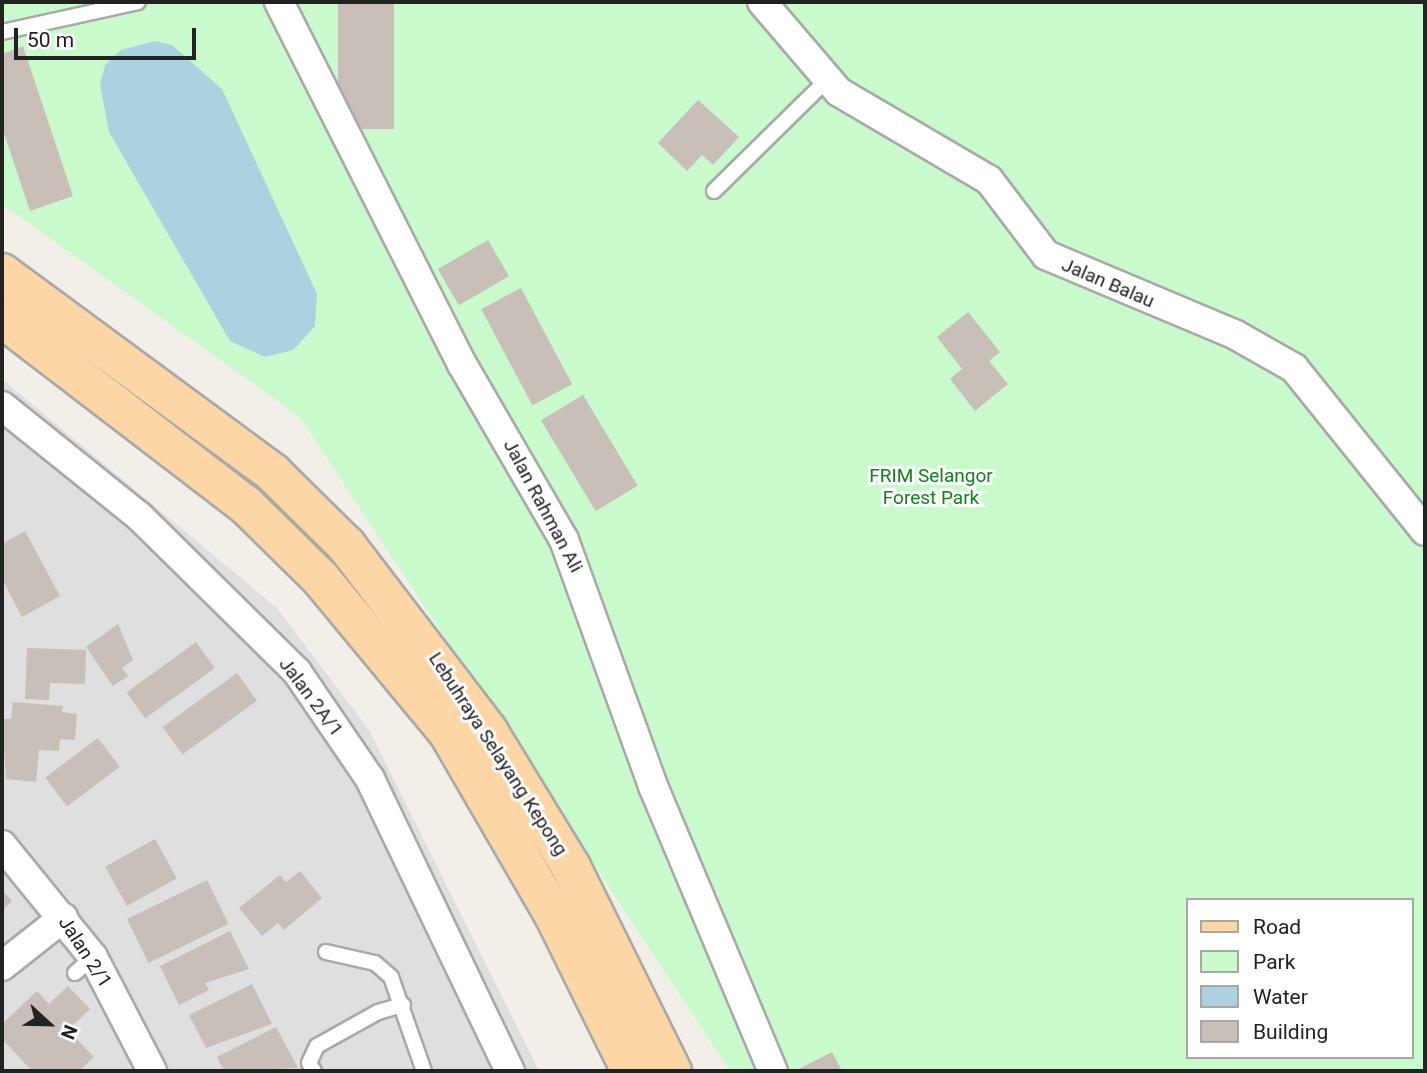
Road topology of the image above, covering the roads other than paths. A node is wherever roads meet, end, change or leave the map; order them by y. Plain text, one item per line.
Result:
1 (138, 2) edge
2 (279, 2) edge
3 (762, 2) edge
4 (2, 32) edge
5 (828, 79) junction
6 (714, 191) dead end
7 (2, 273) edge
8 (2, 318) edge
9 (2, 406) edge
10 (1425, 531) edge
11 (2, 845) edge
12 (63, 918) junction
13 (326, 952) dead end
14 (2, 966) edge
15 (403, 1005) junction
16 (152, 1071) edge
17 (314, 1071) edge
18 (424, 1071) edge
19 (510, 1071) edge
20 (631, 1071) edge
21 (672, 1071) edge
22 (773, 1071) edge

1 - 4 lane
2 - 22 street, Jalan Rahman Ali
3 - 5 street, Jalan Balau
5 - 6 lane
5 - 10 street, Jalan Balau
7 - 21 main road, Lebuhraya Selayang Kepong
8 - 20 main road, Lebuhraya Selayang Kepong
9 - 19 street, Jalan 2A/1
11 - 12 street, Jalan 2/1
12 - 14 street
12 - 16 street, Jalan 2/1
13 - 15 lane
15 - 17 lane
15 - 18 lane

